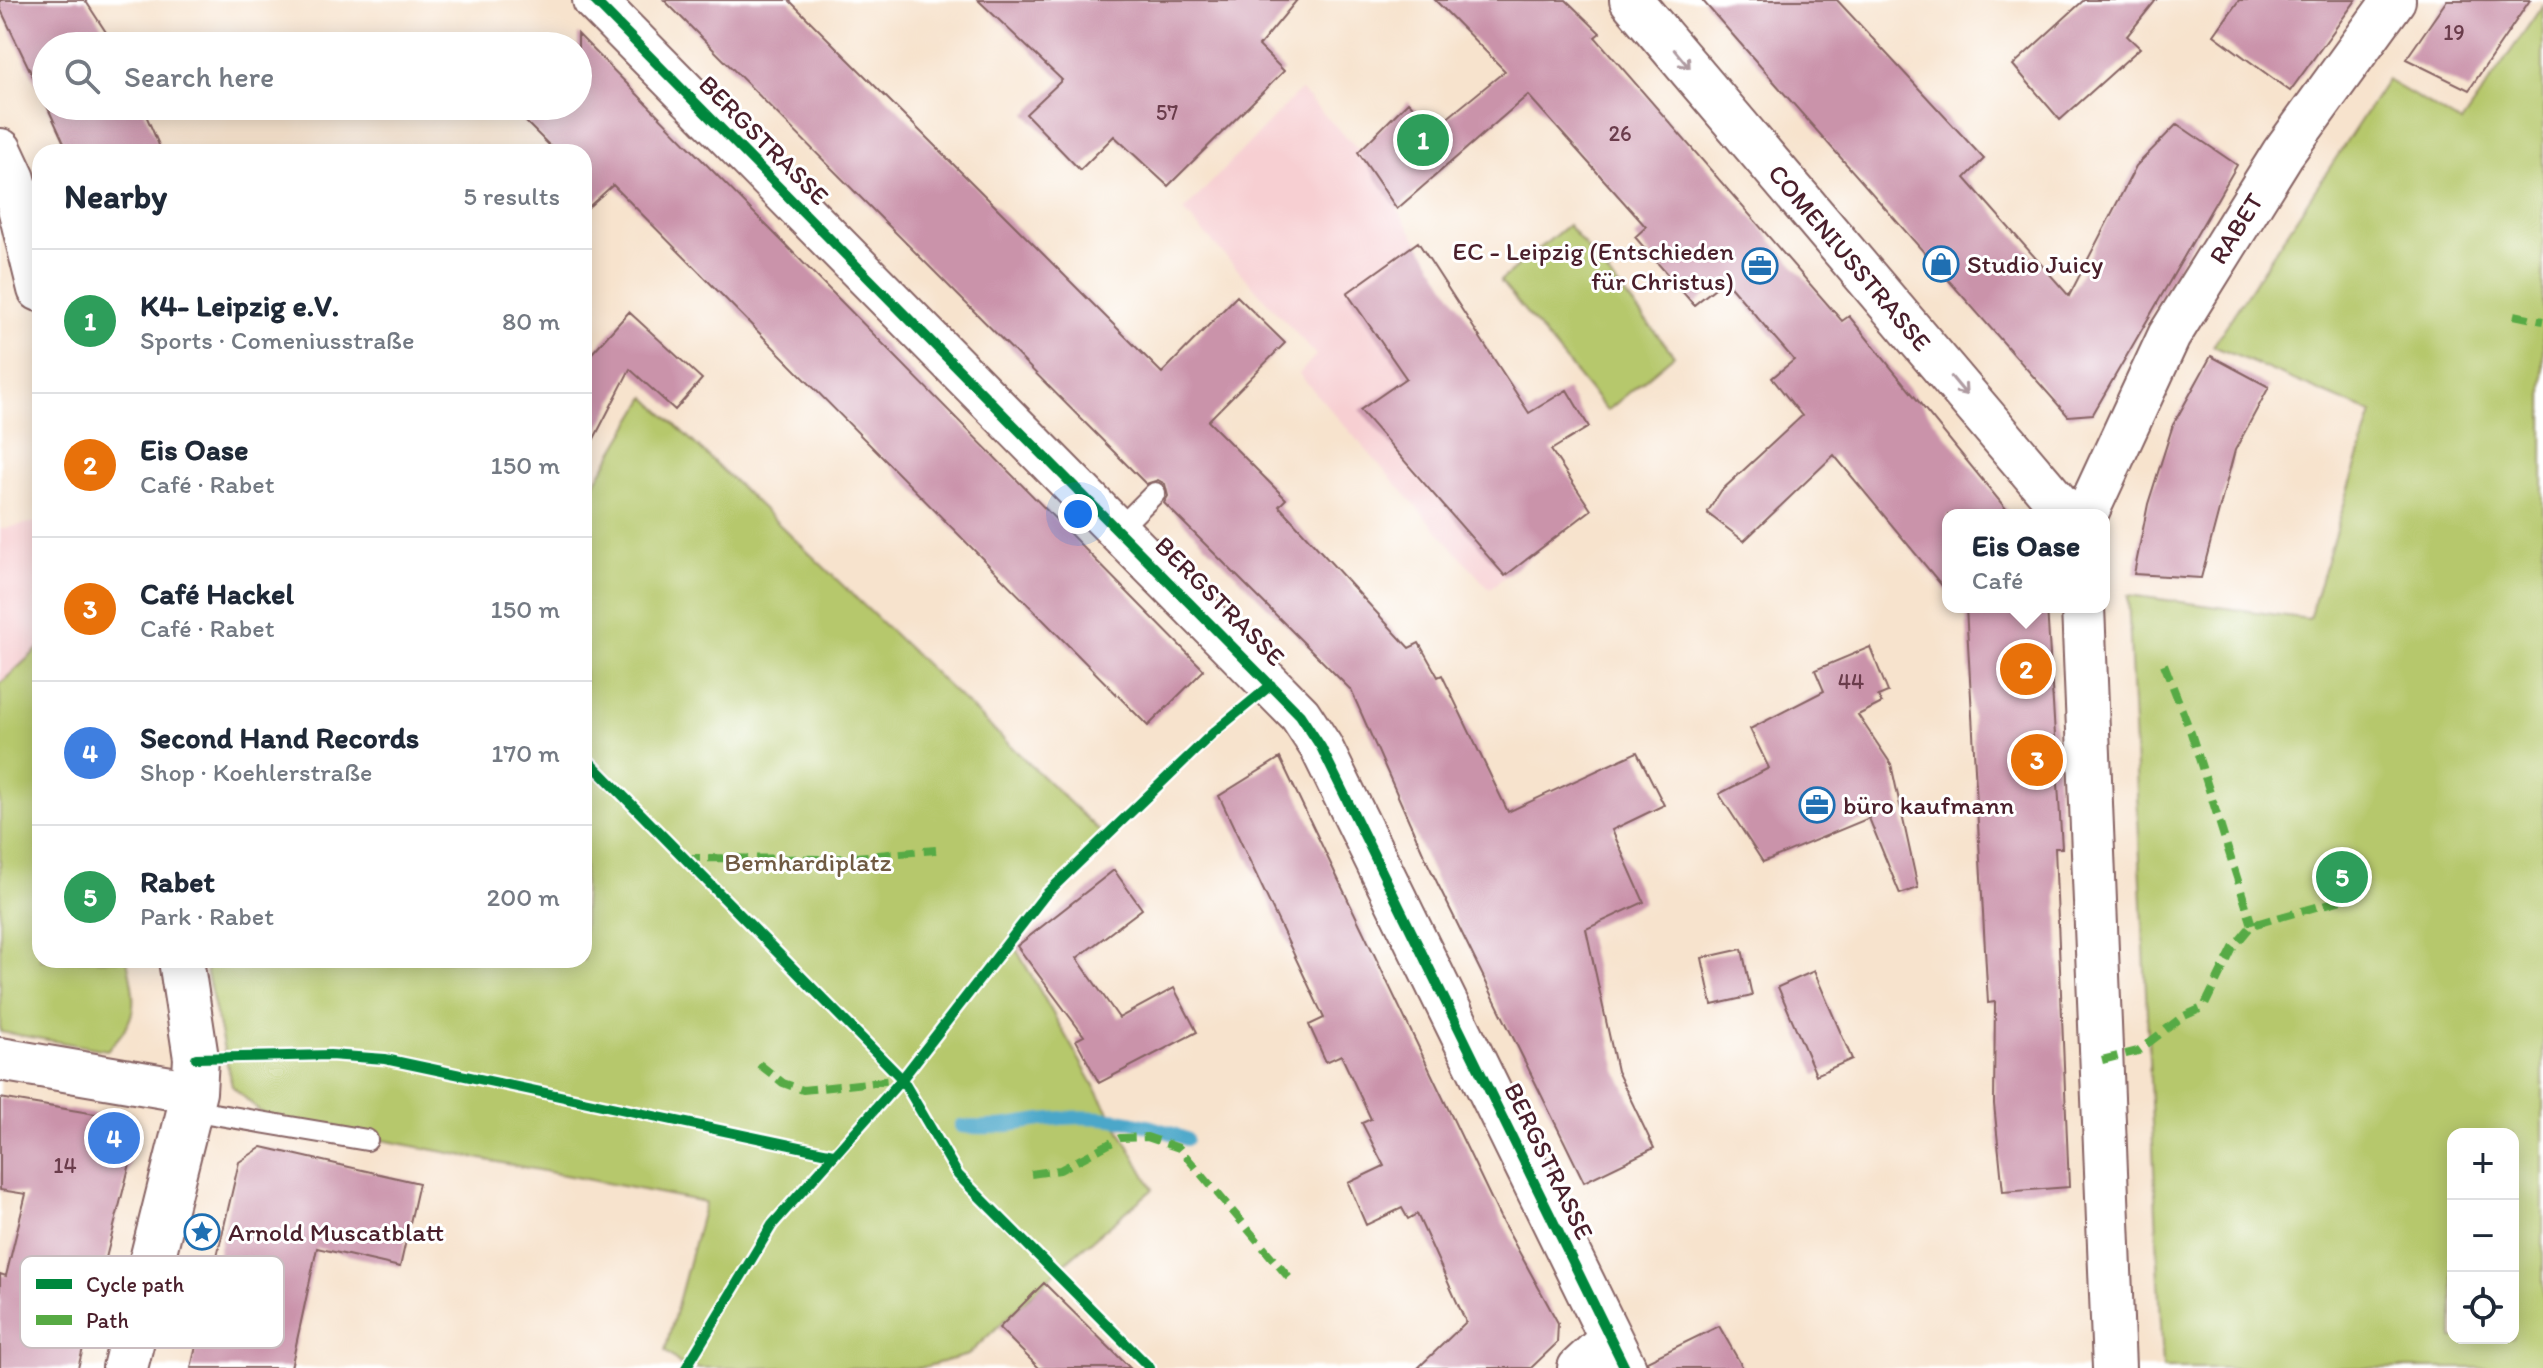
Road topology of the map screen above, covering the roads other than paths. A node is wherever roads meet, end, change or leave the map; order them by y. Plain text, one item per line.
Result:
1 (594, 0) edge
2 (1631, 0) edge
3 (2394, 0) edge
4 (0, 151) edge
5 (32, 256) edge
6 (1155, 493) dead end
7 (2063, 509) edge
8 (2089, 509) edge
9 (1118, 530) junction
10 (2083, 613) edge
11 (182, 968) edge
12 (0, 1059) edge
13 (192, 1101) junction
14 (367, 1140) dead end
15 (153, 1256) edge
16 (130, 1348) edge
17 (1617, 1354) edge
18 (125, 1368) edge
19 (1579, 1368) edge
20 (2114, 1368) edge

1 - 9 street, BERGSTRASSE
2 -> 7 street, COMENIUSSTRASSE
3 - 8 street, RABET
4 - 5 street
6 - 9 lane
9 - 17 street, BERGSTRASSE
10 - 20 street
11 - 13 street
12 - 13 street
13 - 14 lane
13 - 15 street
16 - 18 street
17 - 19 street

